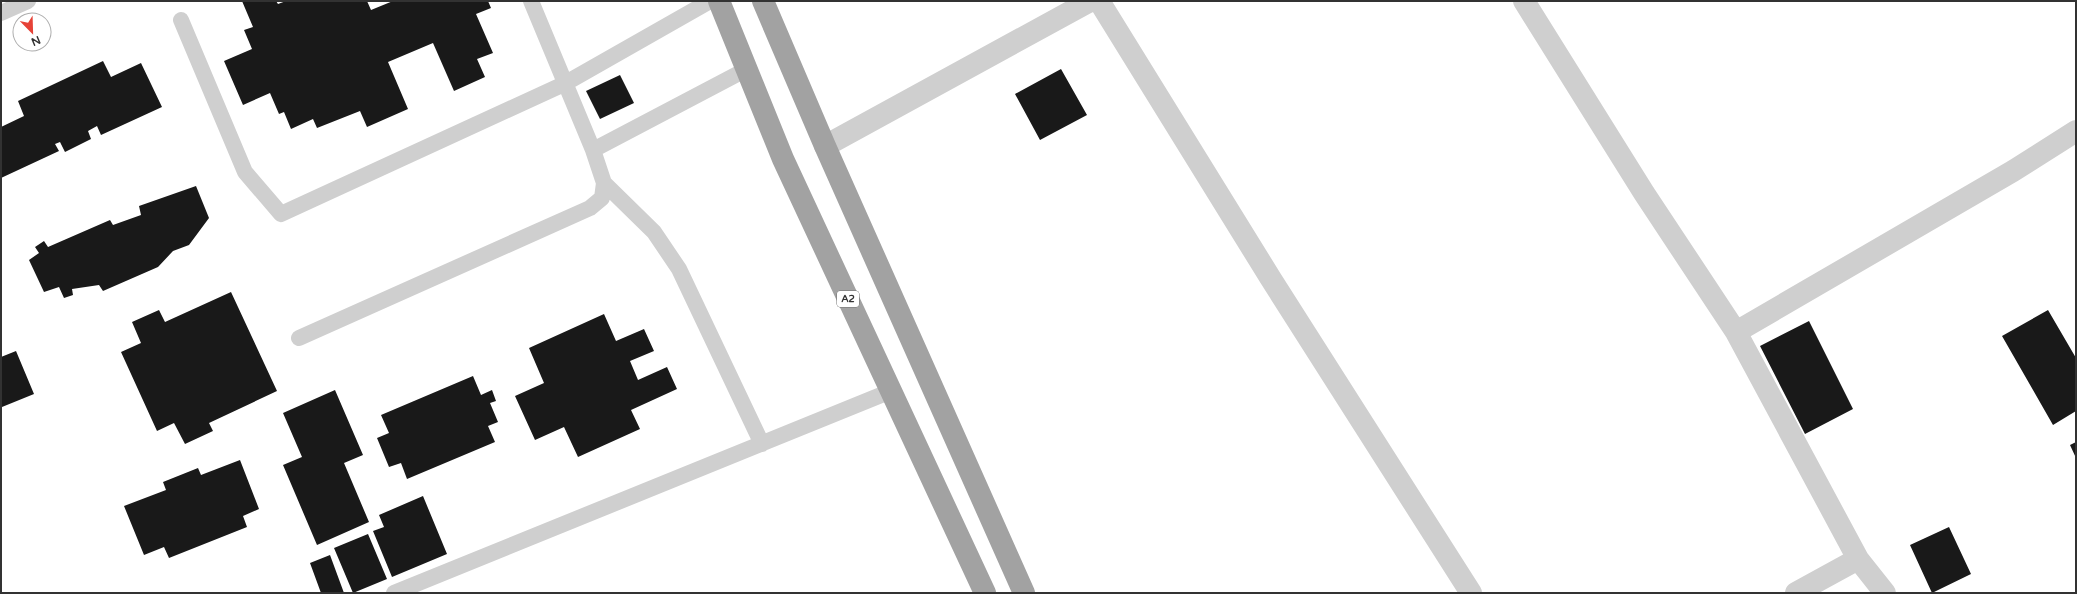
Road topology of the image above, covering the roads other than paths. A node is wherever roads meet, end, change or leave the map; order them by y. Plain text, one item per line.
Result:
1 (28, 1) edge
2 (530, 1) edge
3 (710, 1) edge
4 (719, 1) edge
5 (763, 1) edge
6 (1090, 1) edge
7 (1099, 1) edge
8 (1524, 1) edge
9 (1, 13) edge
10 (181, 20) dead end
11 (747, 69) junction
12 (564, 84) junction
13 (2076, 131) edge
14 (825, 146) junction
15 (593, 150) junction
16 (604, 183) junction
17 (1736, 332) junction
18 (299, 338) dead end
19 (891, 391) junction
20 (762, 444) junction
21 (1858, 559) junction
22 (394, 593) edge
23 (985, 593) edge
24 (1024, 593) edge
25 (1471, 593) edge
26 (1796, 593) edge
27 (1885, 593) edge

1 - 9 lane
2 - 12 lane
3 - 12 lane
4 - 11 highway, A2
5 - 14 highway
6 - 14 street
7 - 25 street
8 - 17 street
10 - 12 lane
11 - 15 lane
11 - 19 highway, A2
12 - 15 lane
13 - 17 street
14 - 24 highway
15 - 16 lane
16 - 18 lane
16 - 20 lane
17 - 21 street
19 - 20 lane
19 - 23 highway, A2
20 - 22 lane
21 - 26 street
21 - 27 street

